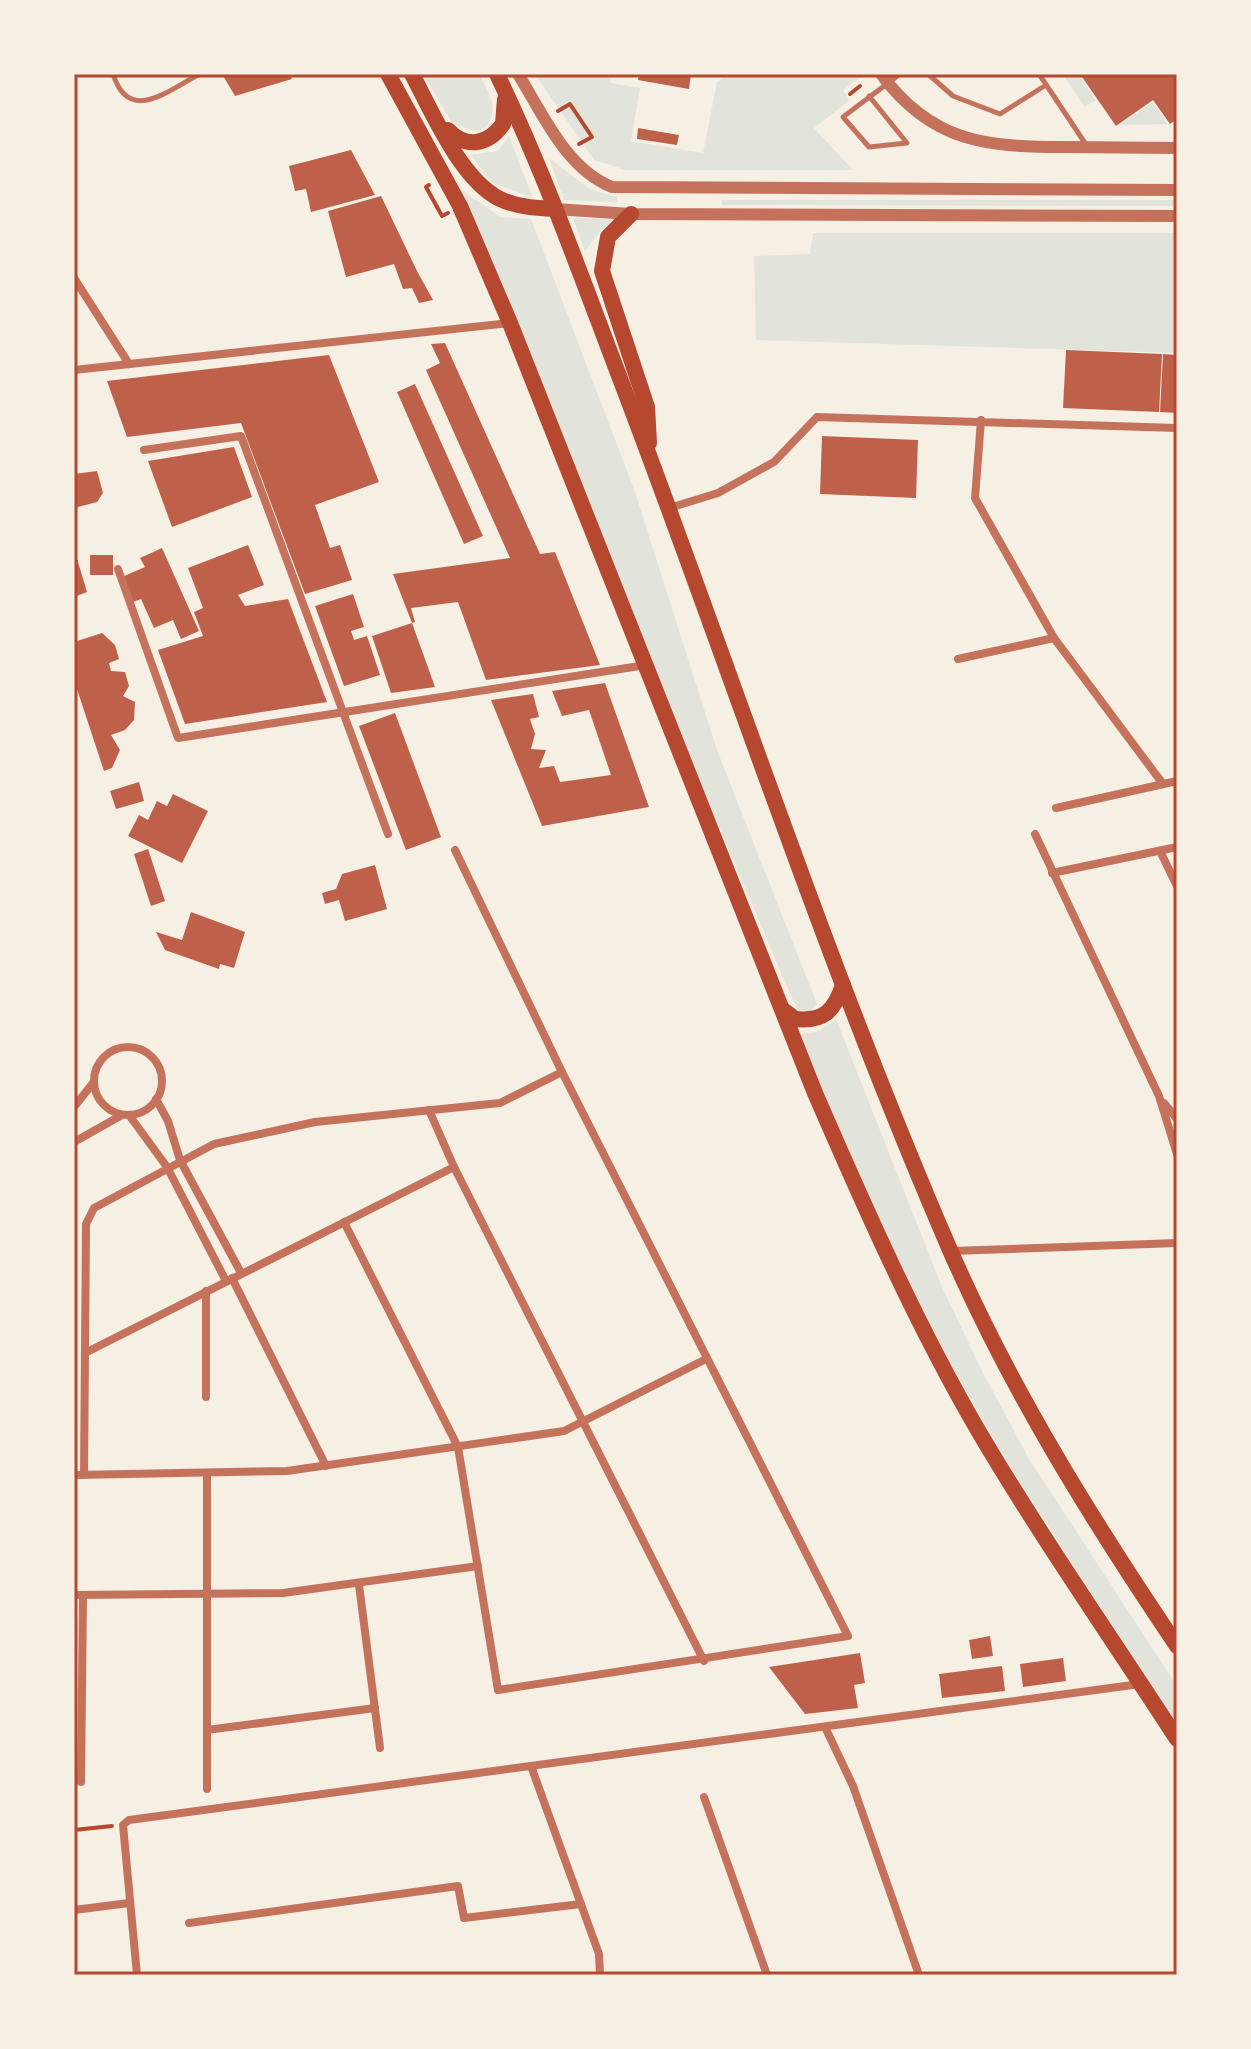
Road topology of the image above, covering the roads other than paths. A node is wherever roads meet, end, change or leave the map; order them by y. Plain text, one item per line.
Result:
1 (113, 74) edge
2 (200, 74) edge
3 (388, 74) edge
4 (412, 74) edge
5 (497, 74) edge
6 (518, 74) edge
7 (900, 74) edge
8 (928, 74) edge
9 (1039, 74) edge
10 (884, 78) edge
11 (1046, 85) junction
12 (505, 90) junction
13 (869, 96) junction
14 (429, 107) junction
15 (1088, 147) junction
16 (1177, 148) edge
17 (632, 189) junction
18 (1177, 190) edge
19 (555, 209) junction
20 (631, 214) junction
21 (1177, 216) edge
22 (74, 278) edge
23 (510, 323) junction
24 (129, 364) junction
25 (74, 370) edge
26 (981, 420) junction
27 (1177, 428) edge
28 (144, 450) dead end
29 (651, 460) junction
30 (668, 508) junction
31 (118, 569) dead end
32 (1054, 638) junction
33 (958, 659) dead end
34 (646, 665) junction
35 (343, 711) junction
36 (1177, 781) edge
37 (1163, 784) junction
38 (1056, 808) dead end
39 (388, 834) dead end
40 (1035, 834) dead end
41 (1177, 847) edge
42 (455, 850) dead end
43 (1160, 851) junction
44 (1052, 873) junction
45 (1177, 886) edge
46 (843, 985) junction
47 (781, 1009) junction
48 (562, 1072) junction
49 (94, 1082) junction
50 (1159, 1096) junction
51 (156, 1099) junction
52 (74, 1107) edge
53 (429, 1110) junction
54 (127, 1114) junction
55 (1177, 1119) edge
56 (74, 1142) edge
57 (1177, 1154) edge
58 (180, 1160) junction
59 (167, 1167) junction
60 (454, 1167) junction
61 (344, 1222) junction
62 (1177, 1243) edge
63 (950, 1251) junction
64 (233, 1277) junction
65 (206, 1291) junction
66 (85, 1353) junction
67 (706, 1359) junction
68 (206, 1397) dead end
69 (583, 1423) junction
70 (458, 1447) junction
71 (326, 1466) junction
72 (79, 1475) edge
73 (207, 1475) junction
74 (478, 1566) junction
75 (359, 1585) junction
76 (208, 1594) junction
77 (78, 1595) edge
78 (1177, 1646) edge
79 (704, 1661) junction
80 (1141, 1684) junction
81 (375, 1708) junction
82 (825, 1727) junction
83 (207, 1730) junction
84 (1177, 1739) edge
85 (380, 1748) dead end
86 (531, 1766) junction
87 (81, 1782) dead end
88 (207, 1789) dead end
89 (704, 1797) dead end
90 (129, 1903) junction
91 (581, 1904) junction
92 (74, 1910) edge
93 (189, 1923) dead end
94 (599, 1954) junction
95 (137, 1975) edge
96 (600, 1975) edge
97 (607, 1975) edge
98 (767, 1975) edge
99 (919, 1975) edge

1 - 2 lane
3 - 23 main road
4 - 14 main road
5 - 12 main road
6 - 17 street
7 - 10 lane
8 - 11 lane
9 - 11 lane
10 - 13 lane
10 - 15 street
11 - 15 lane
12 - 14 main road
12 - 19 main road
13 - 13 lane
14 - 19 main road
15 - 16 street
17 - 18 street
17 - 20 street
19 - 20 street
19 - 29 main road
20 - 21 street
20 - 29 main road
22 - 24 street
23 - 24 street
23 - 34 main road
24 - 25 street
26 - 27 street
26 - 30 street
26 - 32 street
28 - 35 street
29 - 30 main road
30 - 46 main road
31 - 35 street
32 - 33 street
32 - 37 street
34 - 35 street
34 - 47 main road
35 - 39 street
36 - 37 street
37 - 38 street
40 - 44 street
41 - 43 street
42 - 48 street
43 - 44 street
43 - 45 street
44 - 50 street
46 - 47 main road
46 - 63 main road
47 - 80 main road
48 - 53 street
48 - 67 street
49 - 51 street
49 - 52 street
49 - 54 street
50 - 55 street
50 - 57 street
51 - 54 street
51 - 58 street
53 - 58 street
53 - 60 street
54 - 56 street
54 - 59 street
58 - 59 street
58 - 64 street
59 - 64 street
59 - 66 street
60 - 61 street
60 - 69 street
61 - 64 street
61 - 70 street
62 - 63 street
63 - 78 main road
64 - 65 street
64 - 71 street
65 - 66 street
65 - 68 street
66 - 72 street
67 - 69 street
67 - 79 street
69 - 70 street
69 - 79 street
70 - 71 street
70 - 74 street
71 - 73 street
72 - 73 street
73 - 76 street
74 - 75 street
74 - 79 street
75 - 76 street
75 - 81 street
76 - 77 street
76 - 83 street
77 - 87 street
80 - 82 street
80 - 84 main road
81 - 83 street
81 - 85 street
82 - 86 street
82 - 99 street
83 - 88 street
86 - 90 street
86 - 91 street
89 - 98 street
90 - 92 street
90 - 95 street
91 - 93 street
91 - 94 street
94 - 96 street
94 - 97 street

